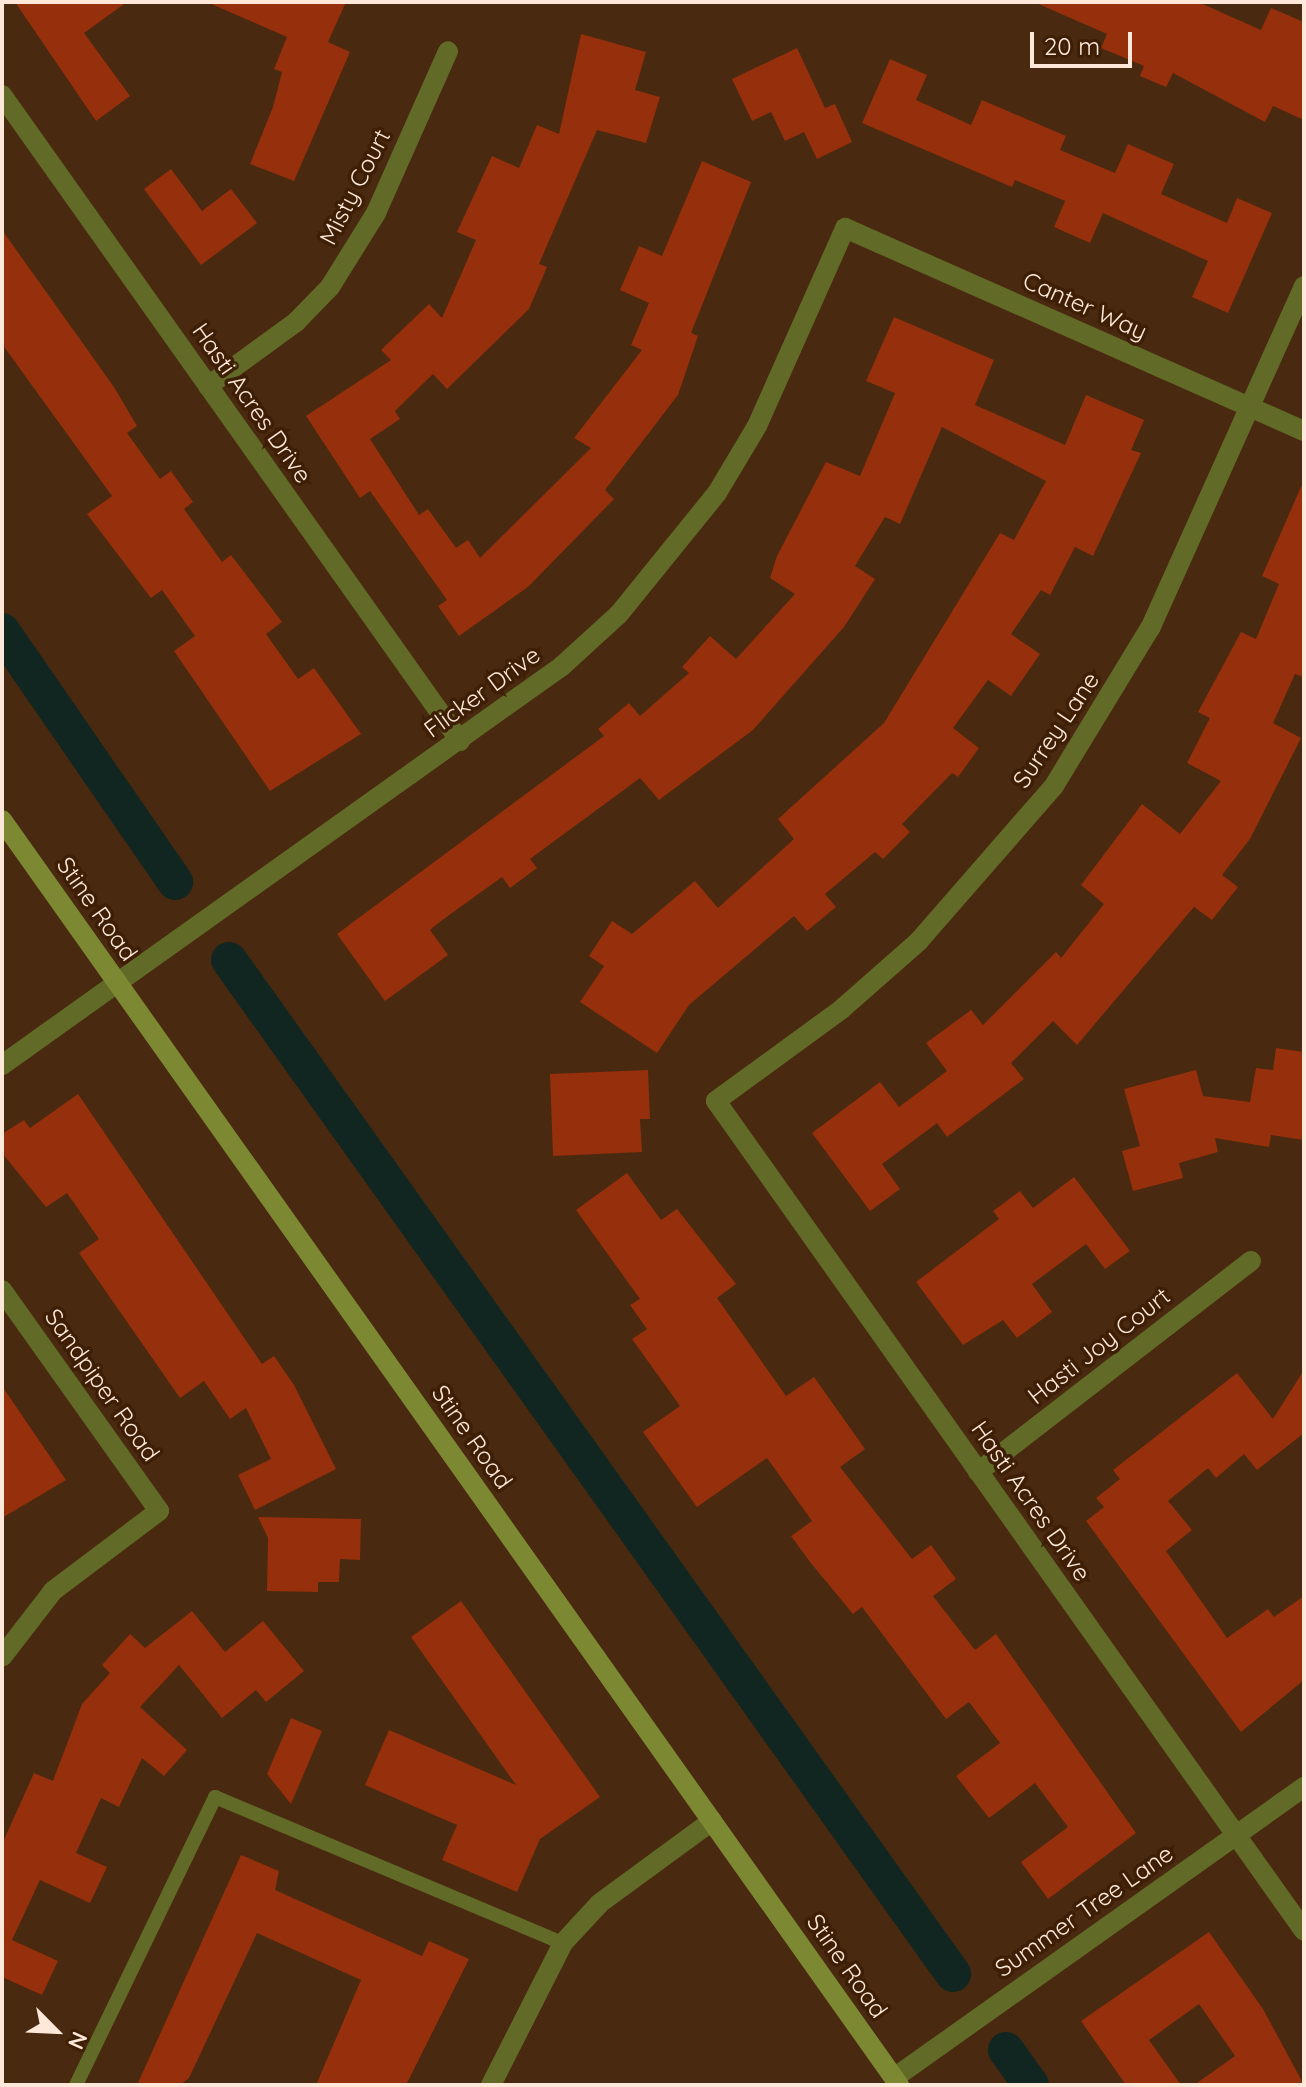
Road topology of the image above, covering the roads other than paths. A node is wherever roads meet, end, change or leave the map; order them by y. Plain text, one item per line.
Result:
1 (448, 51) dead end
2 (2, 95) edge
3 (845, 228) joint
4 (1304, 286) edge
5 (208, 386) junction
6 (1250, 407) junction
7 (1304, 431) edge
8 (460, 741) junction
9 (2, 820) edge
10 (118, 983) junction
11 (2, 1065) edge
12 (716, 1101) joint
13 (1251, 1261) dead end
14 (2, 1290) edge
15 (978, 1472) junction
16 (2, 1657) edge
17 (1304, 1787) edge
18 (712, 1821) junction
19 (1236, 1835) junction
20 (1304, 1931) edge
21 (563, 1943) junction
22 (896, 2082) edge
23 (76, 2085) edge
24 (491, 2085) edge

1 - 5 street, Misty Court
2 - 5 street, Hasti Acres Drive
3 - 6 street, Canter Way
3 - 8 street, Flicker Drive
4 - 6 street, Surrey Lane
5 - 8 street, Hasti Acres Drive
6 - 7 street, Canter Way
6 - 12 street, Surrey Lane
8 - 10 street, Flicker Drive
9 - 10 street, Stine Road
10 - 11 street, Flicker Drive
10 - 18 street, Stine Road
12 - 15 street, Hasti Acres Drive
13 - 15 street, Hasti Joy Court
14 - 16 street, Sandpiper Road
15 - 19 street, Hasti Acres Drive
17 - 19 street, Summer Tree Lane
18 - 21 street
18 - 22 street, Stine Road
19 - 20 street, Hasti Acres Drive
19 - 22 street, Summer Tree Lane
21 - 23 lane
21 - 24 street

